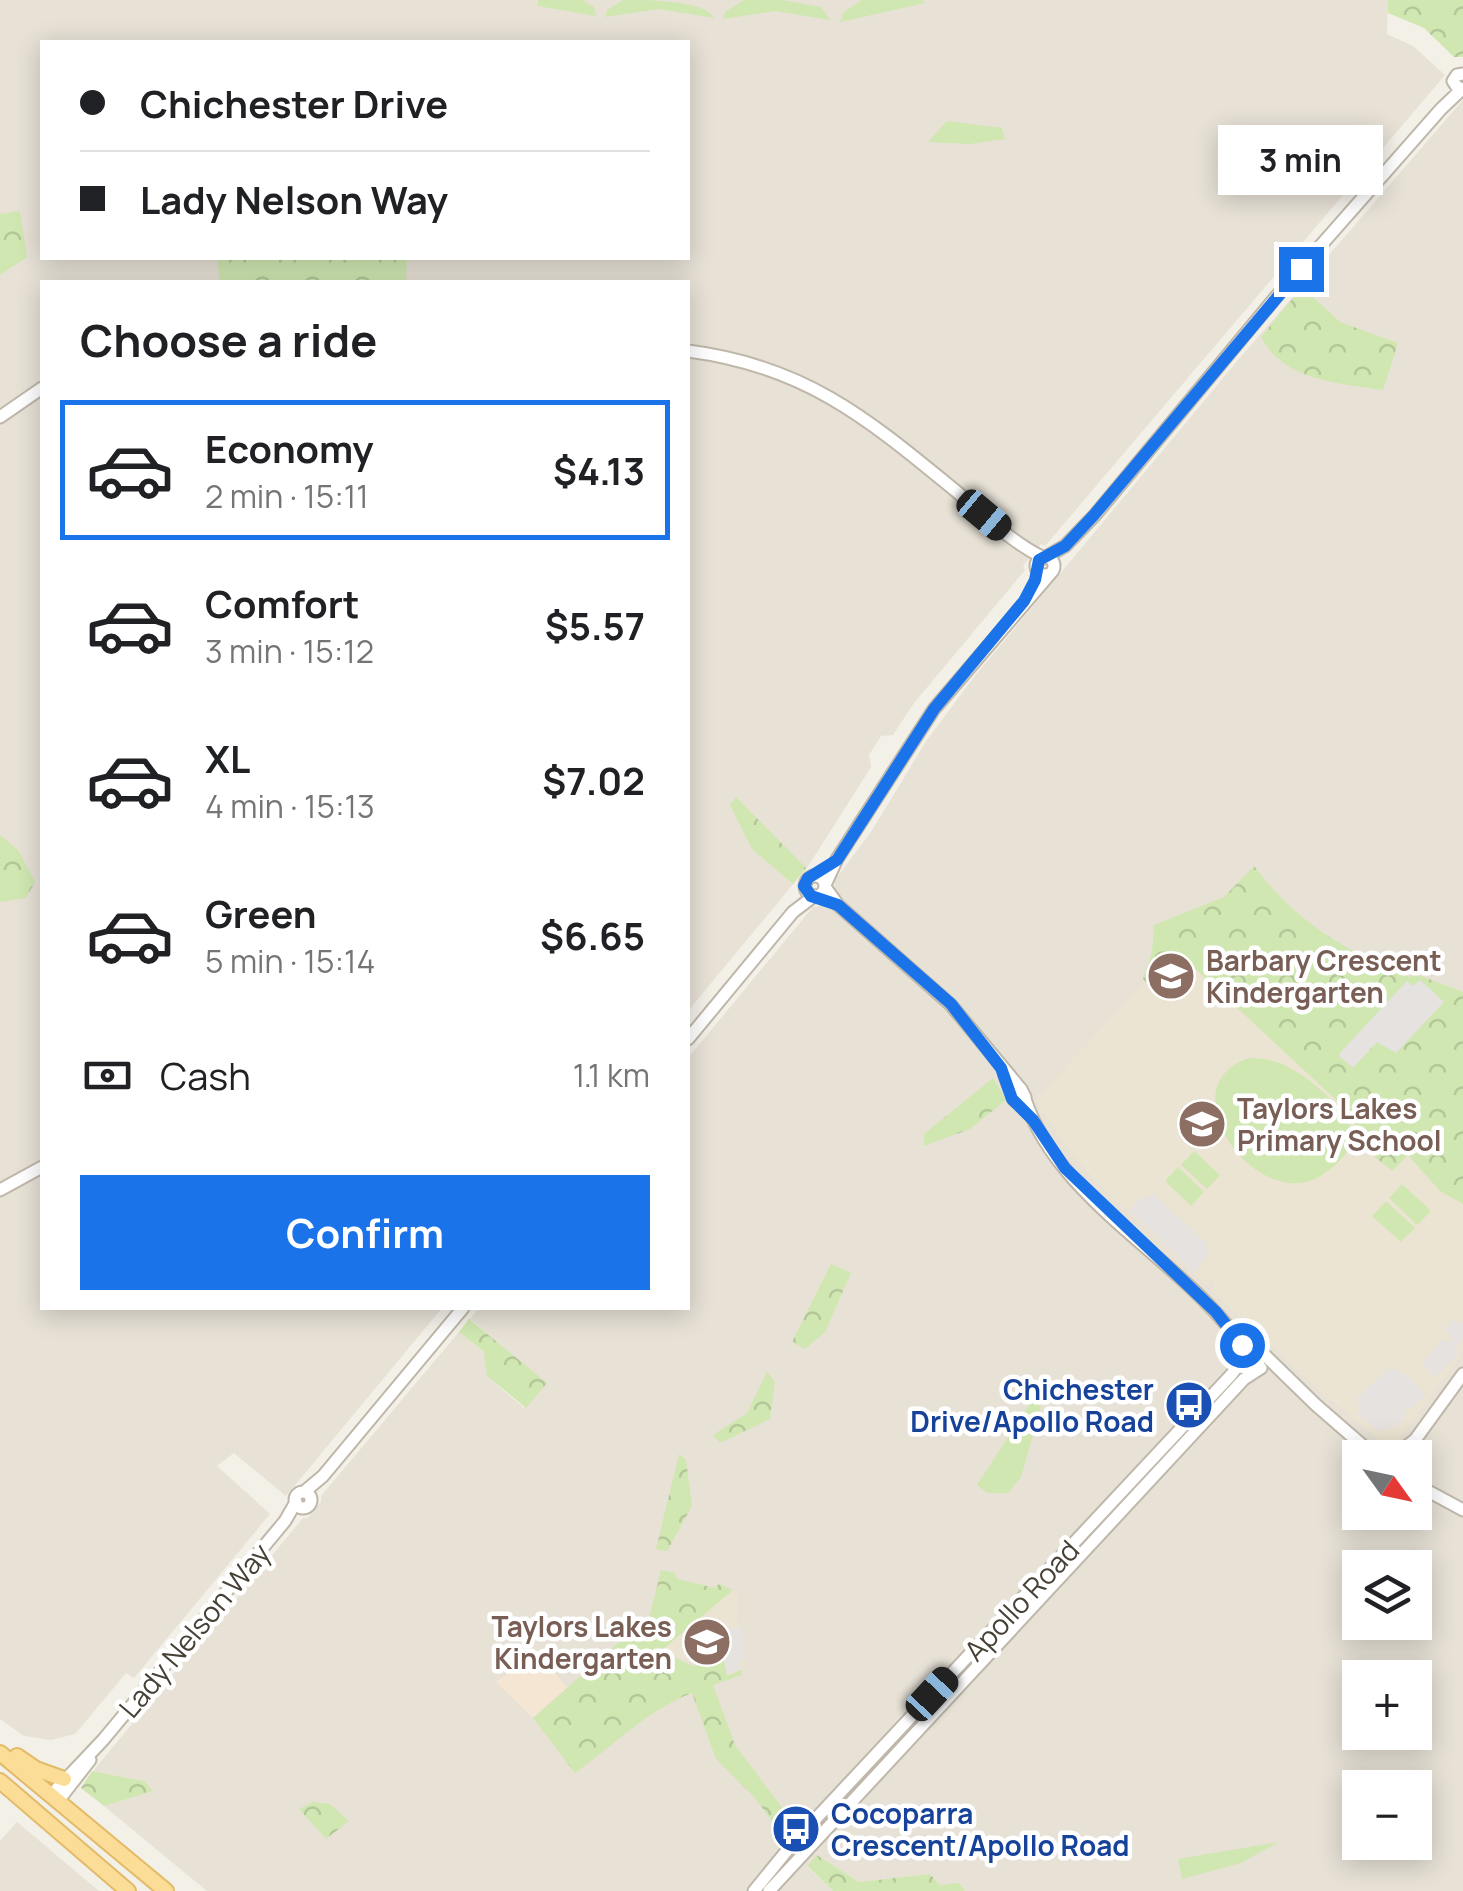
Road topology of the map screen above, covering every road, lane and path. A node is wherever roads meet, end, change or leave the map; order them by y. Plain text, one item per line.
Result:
1 (1460, 83) edge
2 (690, 351) edge
3 (40, 389) edge
4 (0, 417) edge
5 (1045, 566) junction
6 (816, 888) junction
7 (690, 1037) edge
8 (40, 1168) edge
9 (0, 1190) edge
10 (461, 1310) edge
11 (1250, 1351) junction
12 (1264, 1365) junction
13 (1463, 1374) edge
14 (1358, 1440) edge
15 (1415, 1440) edge
16 (1432, 1491) edge
17 (1463, 1510) edge
18 (103, 1740) junction
19 (0, 1744) edge
20 (0, 1753) edge
21 (64, 1779) junction
22 (0, 1781) edge
23 (54, 1798) junction
24 (41, 1815) junction
25 (128, 1891) edge
26 (166, 1891) edge
27 (754, 1891) edge
28 (769, 1891) edge

1 - 5 street
2 - 5 street
3 - 4 street
5 - 6 street
6 - 7 street
6 - 11 street
8 - 9 street
10 - 18 street, Lady Nelson Way
11 - 12 street
11 - 27 street, Apollo Road
12 - 14 street
12 - 28 street, Apollo Road
13 - 15 street
16 - 17 street
18 - 21 street, Lady Nelson Way
18 - 23 street, Lady Nelson Way
19 - 21 main road
20 - 23 main road
21 - 23 street, Lady Nelson Way
22 - 24 main road
23 - 24 main road
23 - 26 main road
24 - 25 main road

